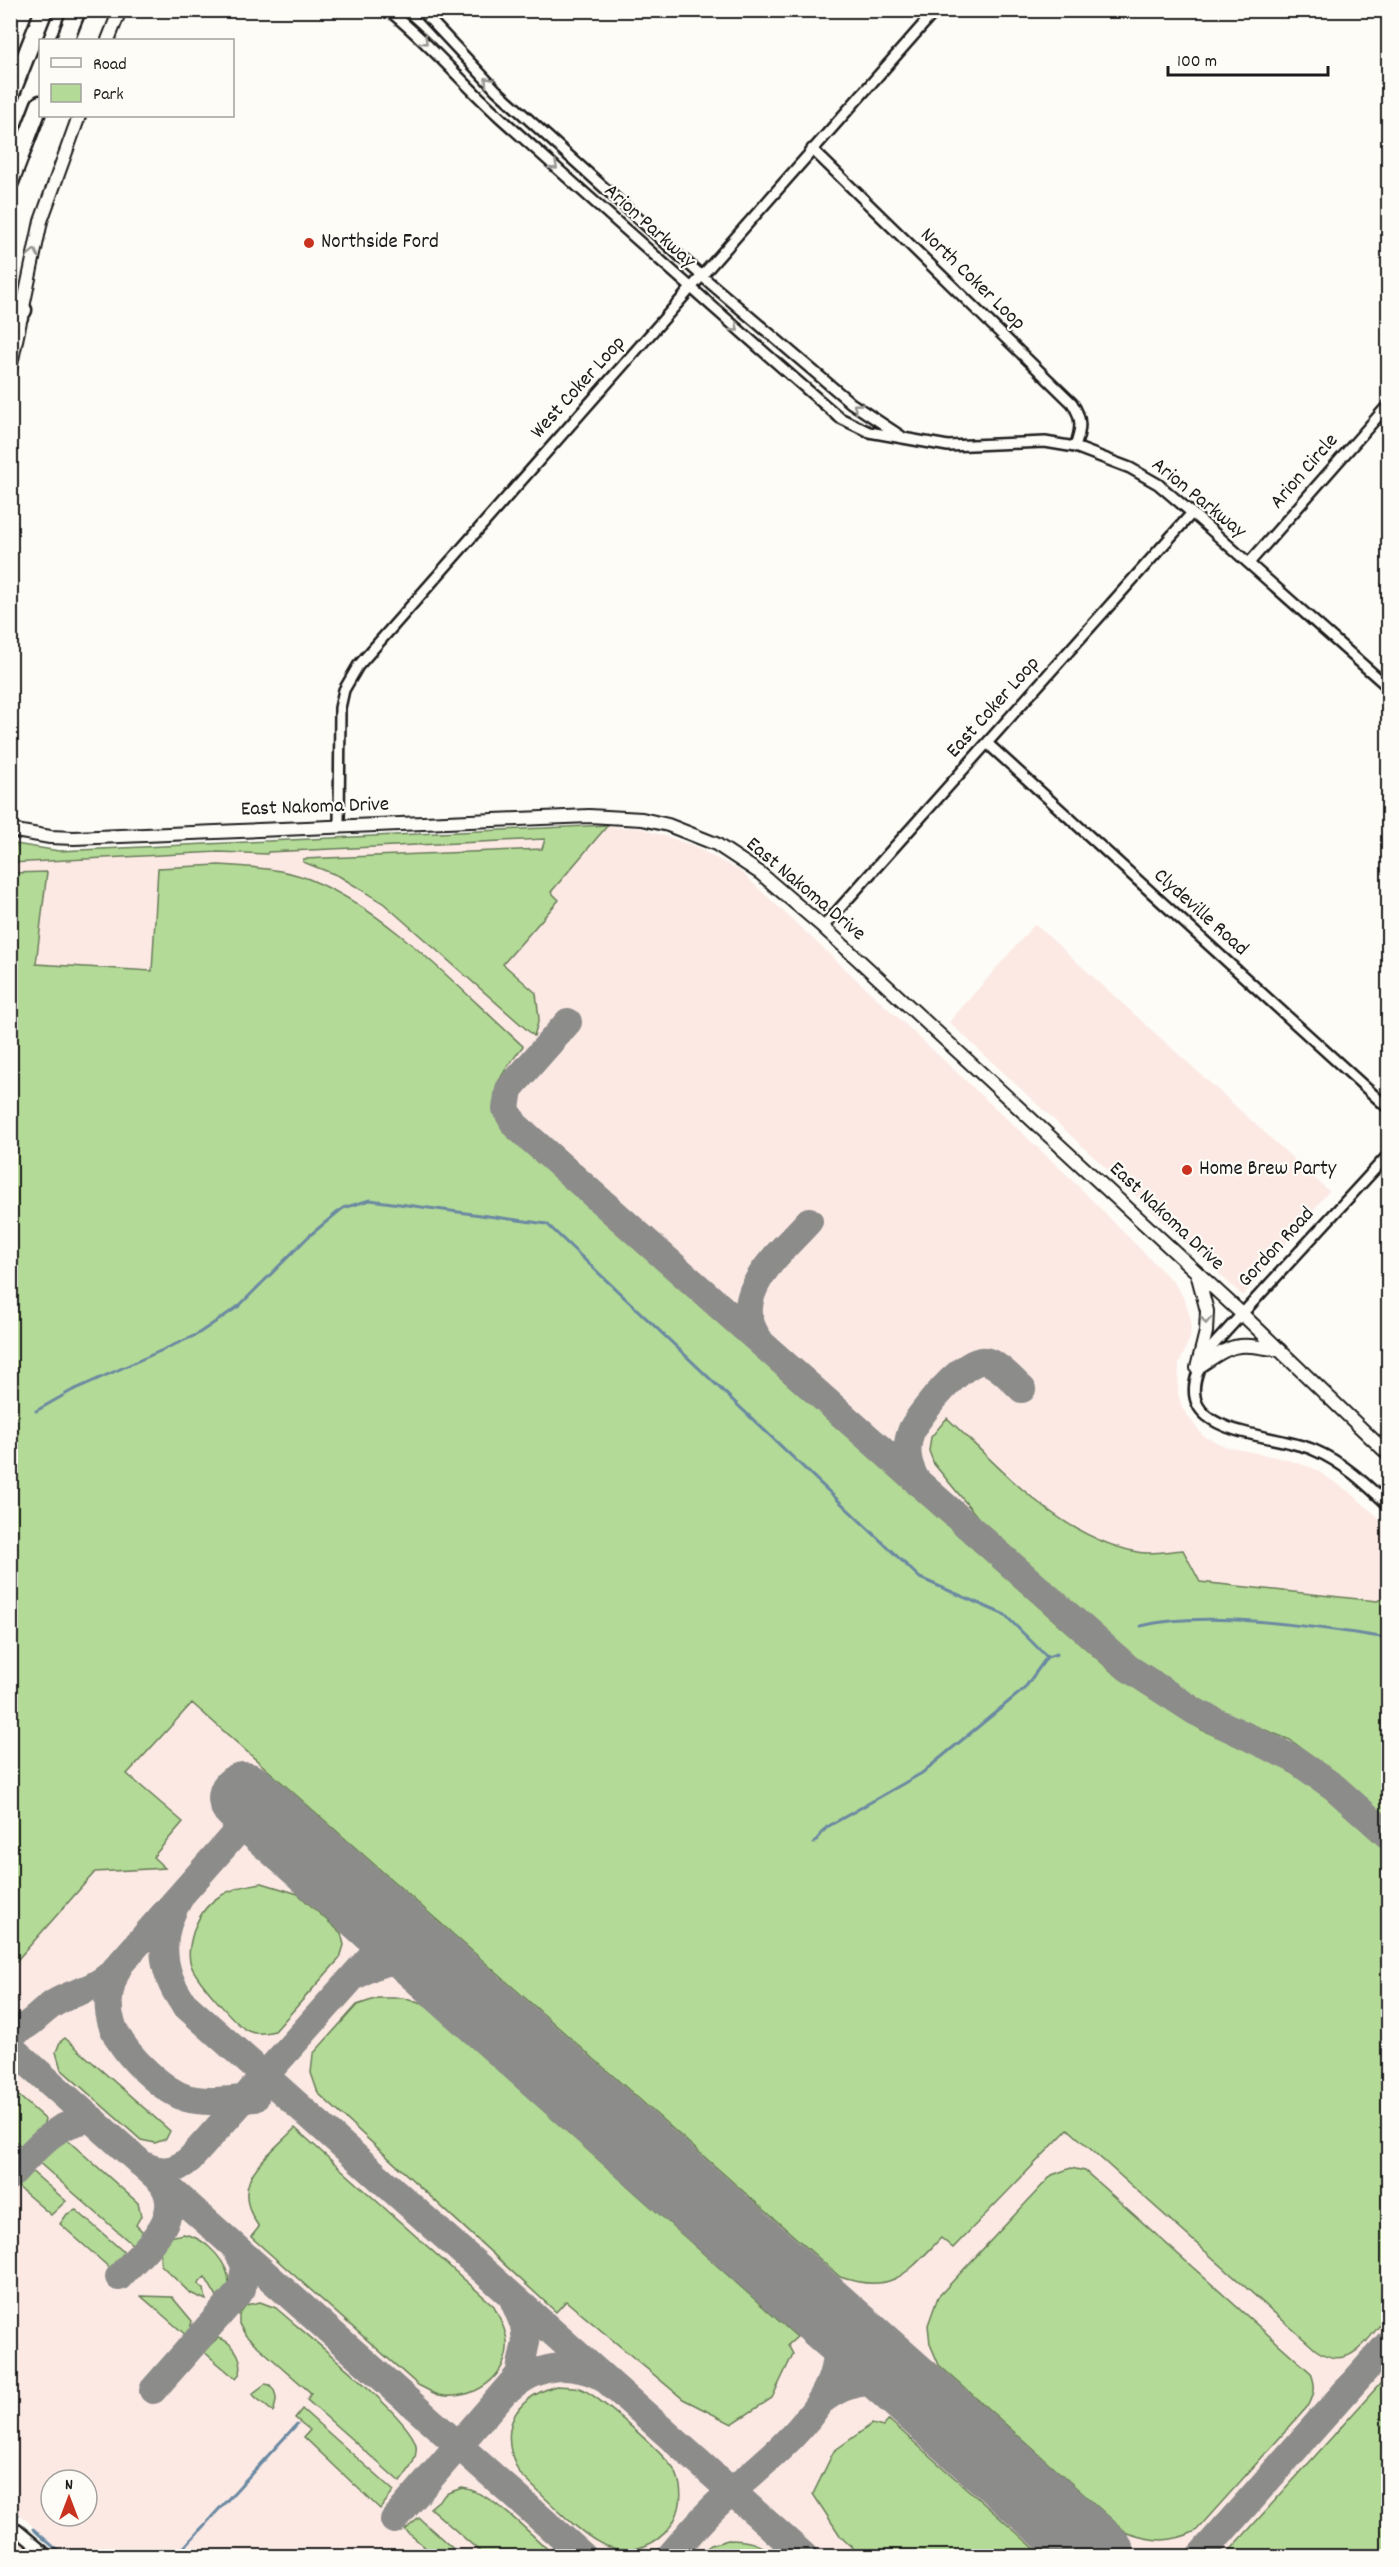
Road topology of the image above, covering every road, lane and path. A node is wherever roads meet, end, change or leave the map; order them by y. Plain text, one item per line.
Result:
1 (44, 10) edge
2 (77, 10) edge
3 (120, 10) edge
4 (388, 10) edge
5 (421, 10) edge
6 (936, 10) edge
7 (65, 39) edge
8 (108, 39) edge
9 (10, 96) edge
10 (39, 107) edge
11 (522, 114) junction
12 (79, 117) edge
13 (510, 126) junction
14 (812, 149) junction
15 (10, 182) edge
16 (703, 277) junction
17 (691, 290) junction
18 (23, 310) junction
19 (10, 331) edge
20 (10, 369) edge
21 (1389, 405) edge
22 (905, 439) junction
23 (1075, 447) junction
24 (1192, 513) junction
25 (1249, 563) junction
26 (1389, 687) edge
27 (987, 743) junction
28 (339, 827) junction
29 (10, 830) edge
30 (823, 927) junction
31 (1389, 1108) edge
32 (1389, 1155) edge
33 (1197, 1272) junction
34 (1241, 1313) junction
35 (1280, 1350) junction
36 (1197, 1368) junction
37 (1389, 1454) edge
38 (1389, 1505) edge
39 (10, 2523) edge
40 (48, 2556) edge

1 - 9 highway
2 - 7 highway
3 - 8 main road
4 -> 13 street, Arion Parkway
11 -> 5 street, Arion Parkway
6 - 14 street, West Coker Loop
10 - 15 highway
11 - 13 street
11 - 16 street, Arion Parkway
18 -> 12 main road
13 -> 17 street, Arion Parkway
14 - 16 street, West Coker Loop
14 - 23 street, North Coker Loop
16 - 17 street, West Coker Loop
22 -> 16 street, Arion Parkway
17 -> 22 street, Arion Parkway
17 - 28 street, West Coker Loop
18 - 19 highway
18 - 20 main road
21 - 25 street, Arion Circle
22 - 23 street, Arion Parkway
23 - 24 street, Arion Parkway
24 - 25 street, Arion Parkway
24 - 27 street, East Coker Loop
25 - 26 street, Arion Parkway
27 - 30 street, East Coker Loop
27 - 31 street, Clydeville Road
28 - 29 main road, East Nakoma Drive
28 - 30 main road, East Nakoma Drive
30 - 33 main road, East Nakoma Drive
32 - 34 street, Gordon Road
33 - 34 main road, East Nakoma Drive
33 -> 36 main road
34 - 35 main road, East Nakoma Drive
34 - 36 street, Gordon Road
35 - 36 main road
35 - 37 main road, East Nakoma Drive
36 - 38 street
39 - 40 street

